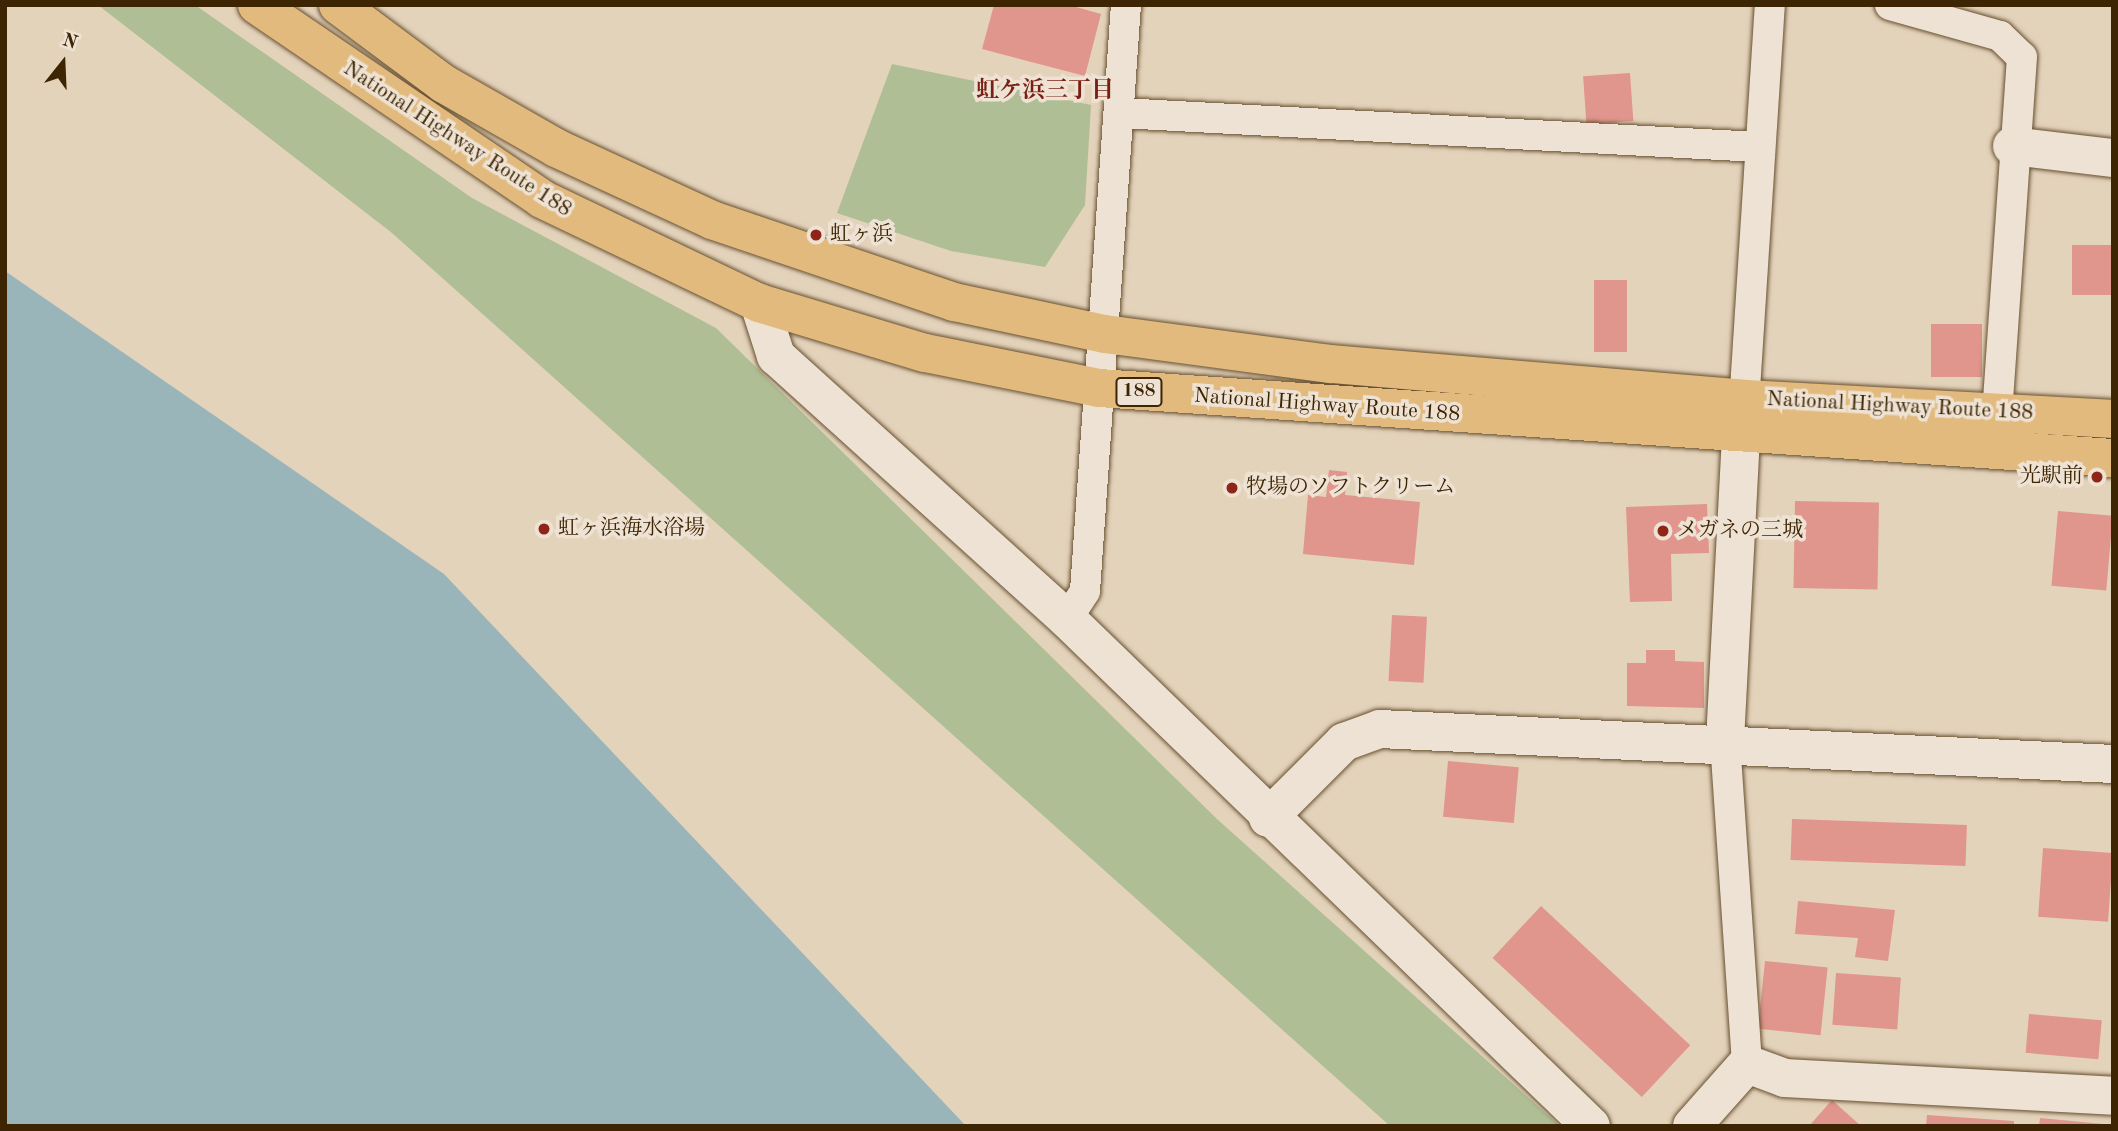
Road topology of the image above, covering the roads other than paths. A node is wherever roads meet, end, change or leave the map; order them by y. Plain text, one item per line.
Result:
1 (257, 5) edge
2 (338, 5) edge
3 (1126, 5) edge
4 (1770, 5) edge
5 (1890, 5) edge
6 (1120, 113) junction
7 (2012, 146) junction
8 (1759, 147) junction
9 (2113, 158) edge
10 (759, 303) junction
11 (1105, 334) junction
12 (1099, 388) junction
13 (1997, 411) junction
14 (1743, 416) junction
15 (2113, 419) edge
16 (1995, 451) junction
17 (2113, 458) edge
18 (1067, 619) junction
19 (1725, 741) junction
20 (2113, 764) edge
21 (1268, 818) junction
22 (1747, 1064) junction
23 (2113, 1096) edge
24 (1591, 1126) edge
25 (1692, 1126) edge

1 - 10 highway, National Highway Route 188 / 188
2 - 11 highway, National Highway Route 188 / 188
3 - 6 street
4 - 8 street
5 - 7 street
6 - 8 street
6 - 11 street
7 - 9 street
7 - 13 street
8 - 14 street
10 - 12 highway, National Highway Route 188 / 188
10 - 18 street
11 - 12 street
11 - 14 highway, National Highway Route 188 / 188
12 - 14 highway, National Highway Route 188 / 188
12 - 18 street
13 - 14 highway, National Highway Route 188 / 188
13 - 15 highway, National Highway Route 188 / 188
13 - 16 street
14 - 16 highway, National Highway Route 188 / 188
14 - 19 street
16 - 17 highway, National Highway Route 188 / 188
18 - 21 street
19 - 20 street
19 - 21 street
19 - 22 street
21 - 24 street
22 - 23 street
22 - 25 street

